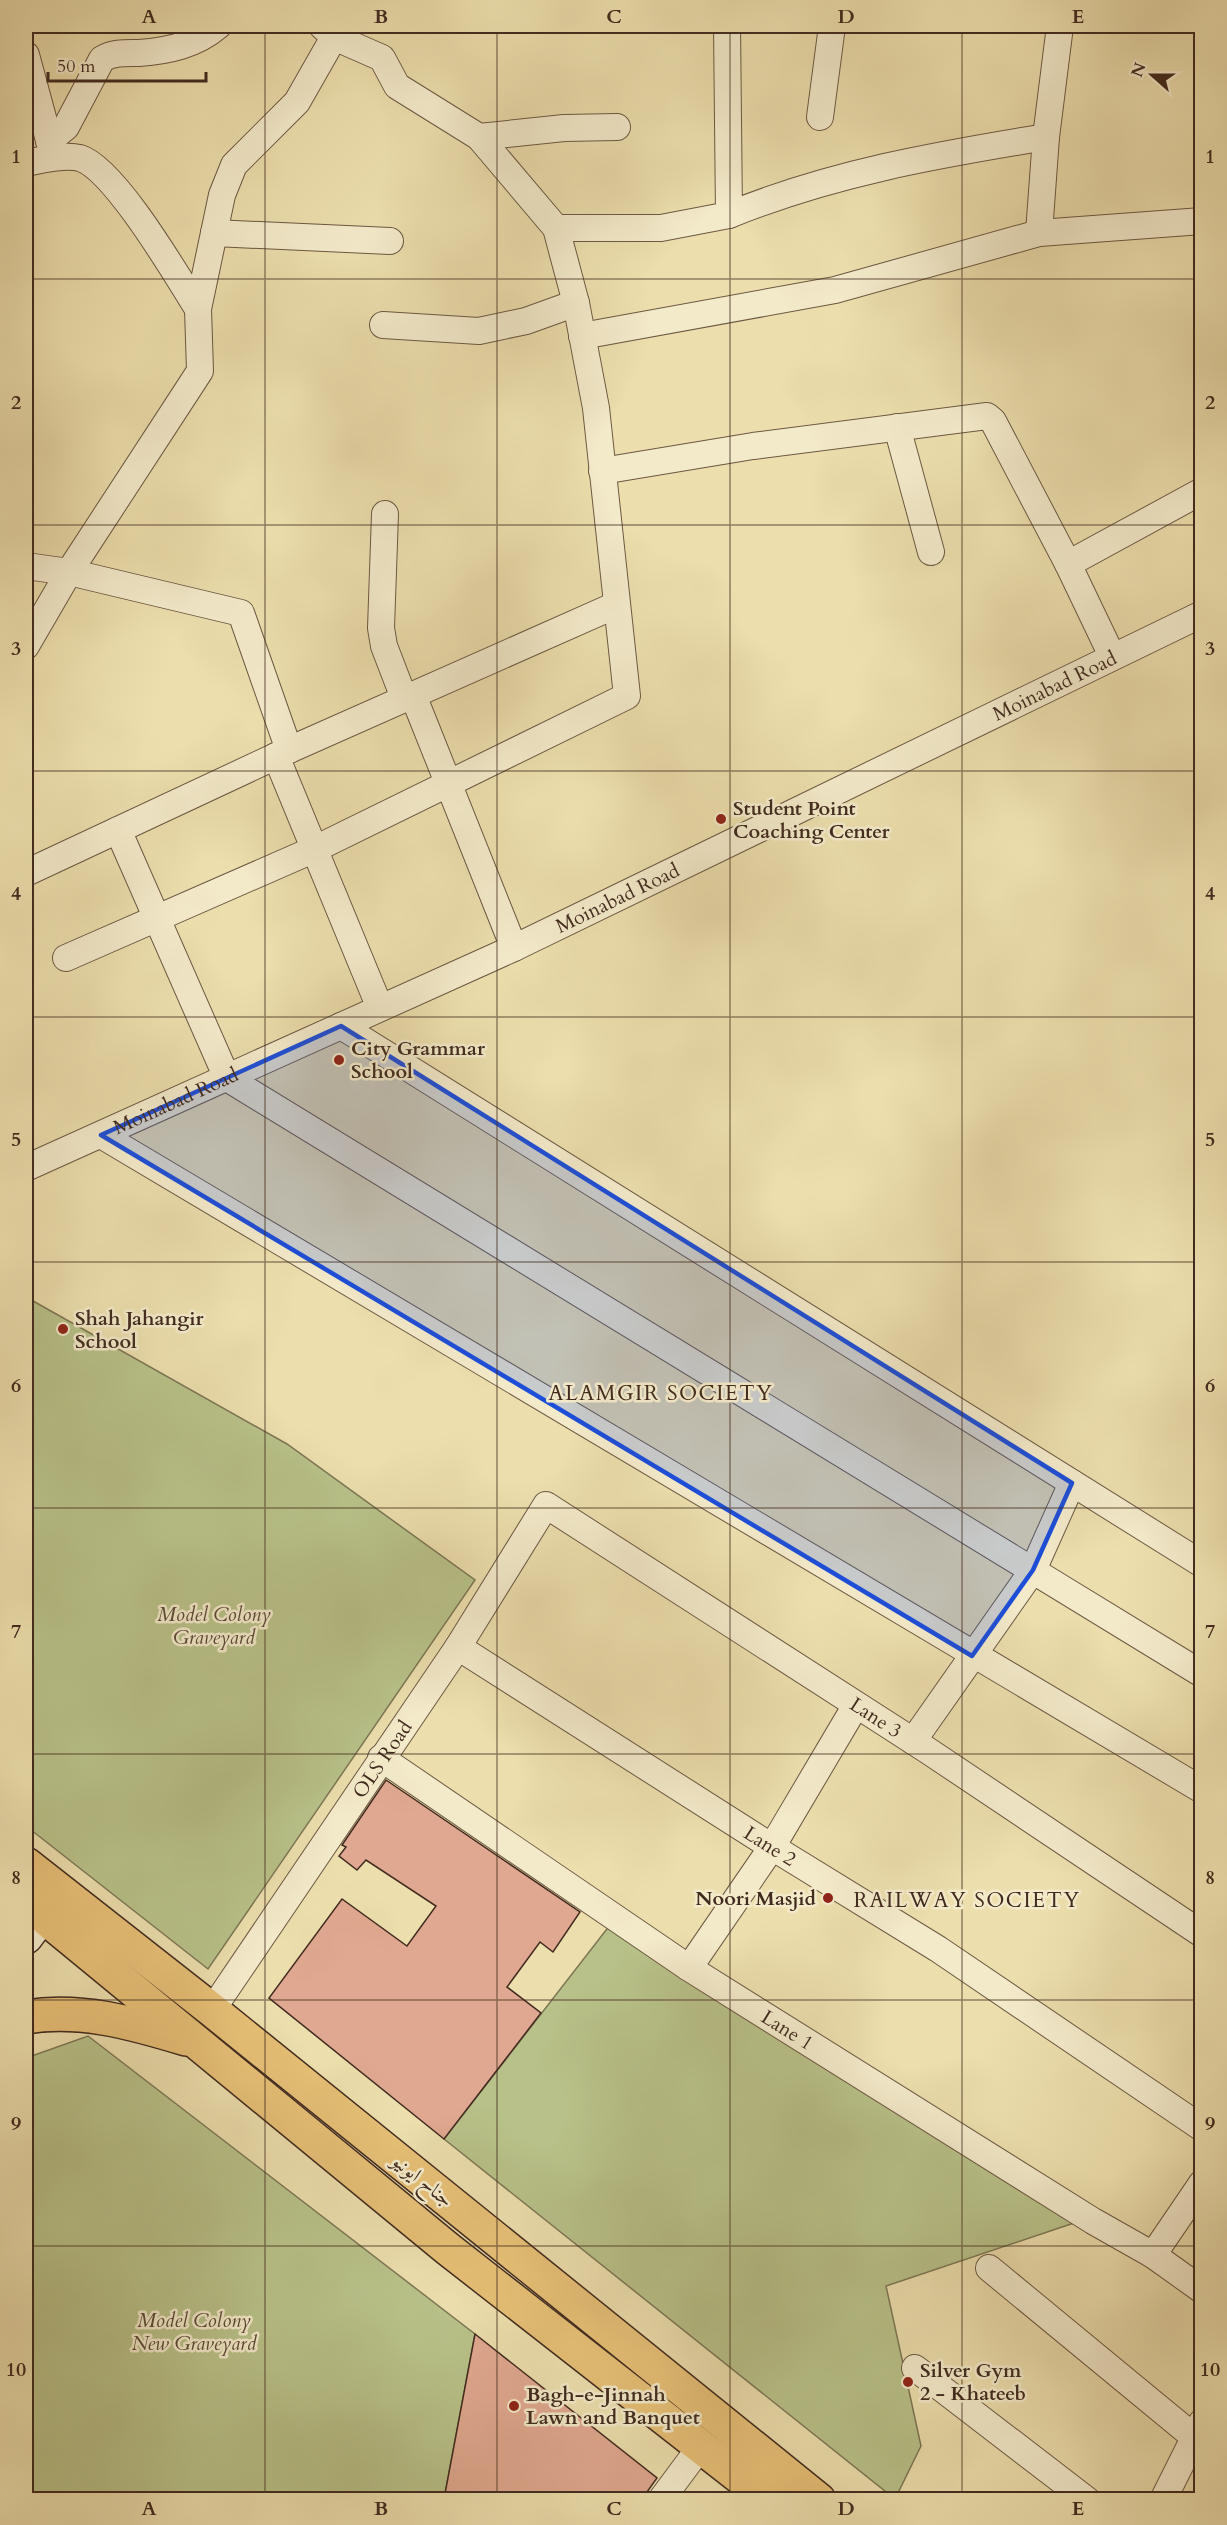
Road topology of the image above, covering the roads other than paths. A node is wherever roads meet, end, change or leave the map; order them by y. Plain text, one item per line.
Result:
1 (218, 26) edge
2 (727, 26) edge
3 (832, 26) edge
4 (1060, 26) edge
5 (328, 31) edge
6 (26, 55) edge
7 (820, 117) dead end
8 (617, 127) dead end
9 (479, 136) junction
10 (1046, 137) junction
11 (51, 150) junction
12 (26, 163) edge
13 (729, 215) junction
14 (1202, 221) edge
15 (556, 228) junction
16 (214, 233) junction
17 (1038, 233) junction
18 (390, 240) dead end
19 (576, 303) junction
20 (198, 309) junction
21 (383, 326) dead end
22 (582, 336) junction
23 (897, 427) junction
24 (602, 471) junction
25 (1202, 491) edge
26 (385, 514) dead end
27 (931, 552) dead end
28 (1068, 564) junction
29 (26, 566) edge
30 (69, 572) junction
31 (616, 605) junction
32 (1202, 614) edge
33 (26, 646) edge
34 (1112, 656) junction
35 (409, 696) junction
36 (282, 753) junction
37 (450, 783) junction
38 (118, 830) junction
39 (315, 849) junction
40 (26, 873) edge
41 (157, 918) junction
42 (514, 948) junction
43 (66, 958) dead end
44 (380, 1008) junction
45 (342, 1026) junction
46 (227, 1078) junction
47 (101, 1135) junction
48 (26, 1168) edge
49 (1072, 1483) junction
50 (546, 1505) joint
51 (1202, 1564) edge
52 (1033, 1570) junction
53 (458, 1647) junction
54 (972, 1656) junction
55 (1202, 1674) edge
56 (856, 1705) junction
57 (912, 1741) junction
58 (381, 1758) junction
59 (1202, 1790) edge
60 (771, 1847) junction
61 (26, 1864) edge
62 (38, 1911) edge
63 (1202, 1934) edge
64 (689, 1968) junction
65 (212, 2010) junction
66 (26, 2018) edge
67 (199, 2043) junction
68 (1202, 2128) edge
69 (1202, 2183) edge
70 (1153, 2255) junction
71 (989, 2268) dead end
72 (1202, 2290) edge
73 (915, 2368) dead end
74 (1198, 2430) edge
75 (701, 2446) junction
76 (661, 2499) edge
77 (769, 2499) edge
78 (819, 2499) edge
79 (1087, 2499) edge
80 (1162, 2499) edge

1 - 11 street
2 - 13 street
3 - 7 street
4 - 10 street
5 - 9 street
5 - 16 street
6 - 11 street
8 - 9 street
9 - 15 street
10 - 13 street
10 - 17 street
11 - 12 street
11 - 20 street
13 - 15 street
14 - 17 street
15 - 19 street
16 - 18 street
16 - 20 street
17 - 22 street
19 - 21 street
19 - 22 street
20 - 30 street
22 - 24 street
23 - 24 street
23 - 27 street
23 - 28 street
24 - 31 street
25 - 28 street
26 - 35 street
28 - 34 street
29 - 30 street
30 - 33 street
30 - 36 street
31 - 35 street
31 - 37 street
32 - 34 street, Moinabad Road
34 - 42 street, Moinabad Road
35 - 36 street
35 - 37 street
36 - 38 street
36 - 39 street
37 - 39 street
37 - 42 street
38 - 40 street
38 - 41 street
39 - 41 street
39 - 44 street
41 - 43 street
41 - 46 street
42 - 44 street, Moinabad Road
44 - 45 street, Moinabad Road
45 - 46 street, Moinabad Road
45 - 49 street
46 - 47 street, Moinabad Road
46 - 52 street
47 - 48 street, Moinabad Road
47 - 54 street
49 - 51 street
49 - 52 street
50 - 53 street, OLS Road
50 - 56 street, Lane 3
52 - 54 street
52 - 55 street
53 - 58 street, OLS Road
53 - 60 street, Lane 2
54 - 57 street
54 - 59 street
56 - 57 street, Lane 3
56 - 60 street
57 - 63 street, Lane 3
58 - 64 street, Lane 1
58 - 65 street, OLS Road
60 - 64 street
60 - 68 street, Lane 2
61 - 62 highway, جناح ایونیو
62 - 65 highway, جناح ایونیو
62 - 67 highway, جناح ایونیو
64 - 70 street, Lane 1
65 - 78 highway, جناح ایونیو
66 - 67 highway
67 - 75 highway, جناح ایونیو
69 - 70 street
70 - 72 street, Lane 1
71 - 74 street
73 - 79 street
74 - 80 street
75 - 76 street
75 - 77 highway, جناح ایونیو

